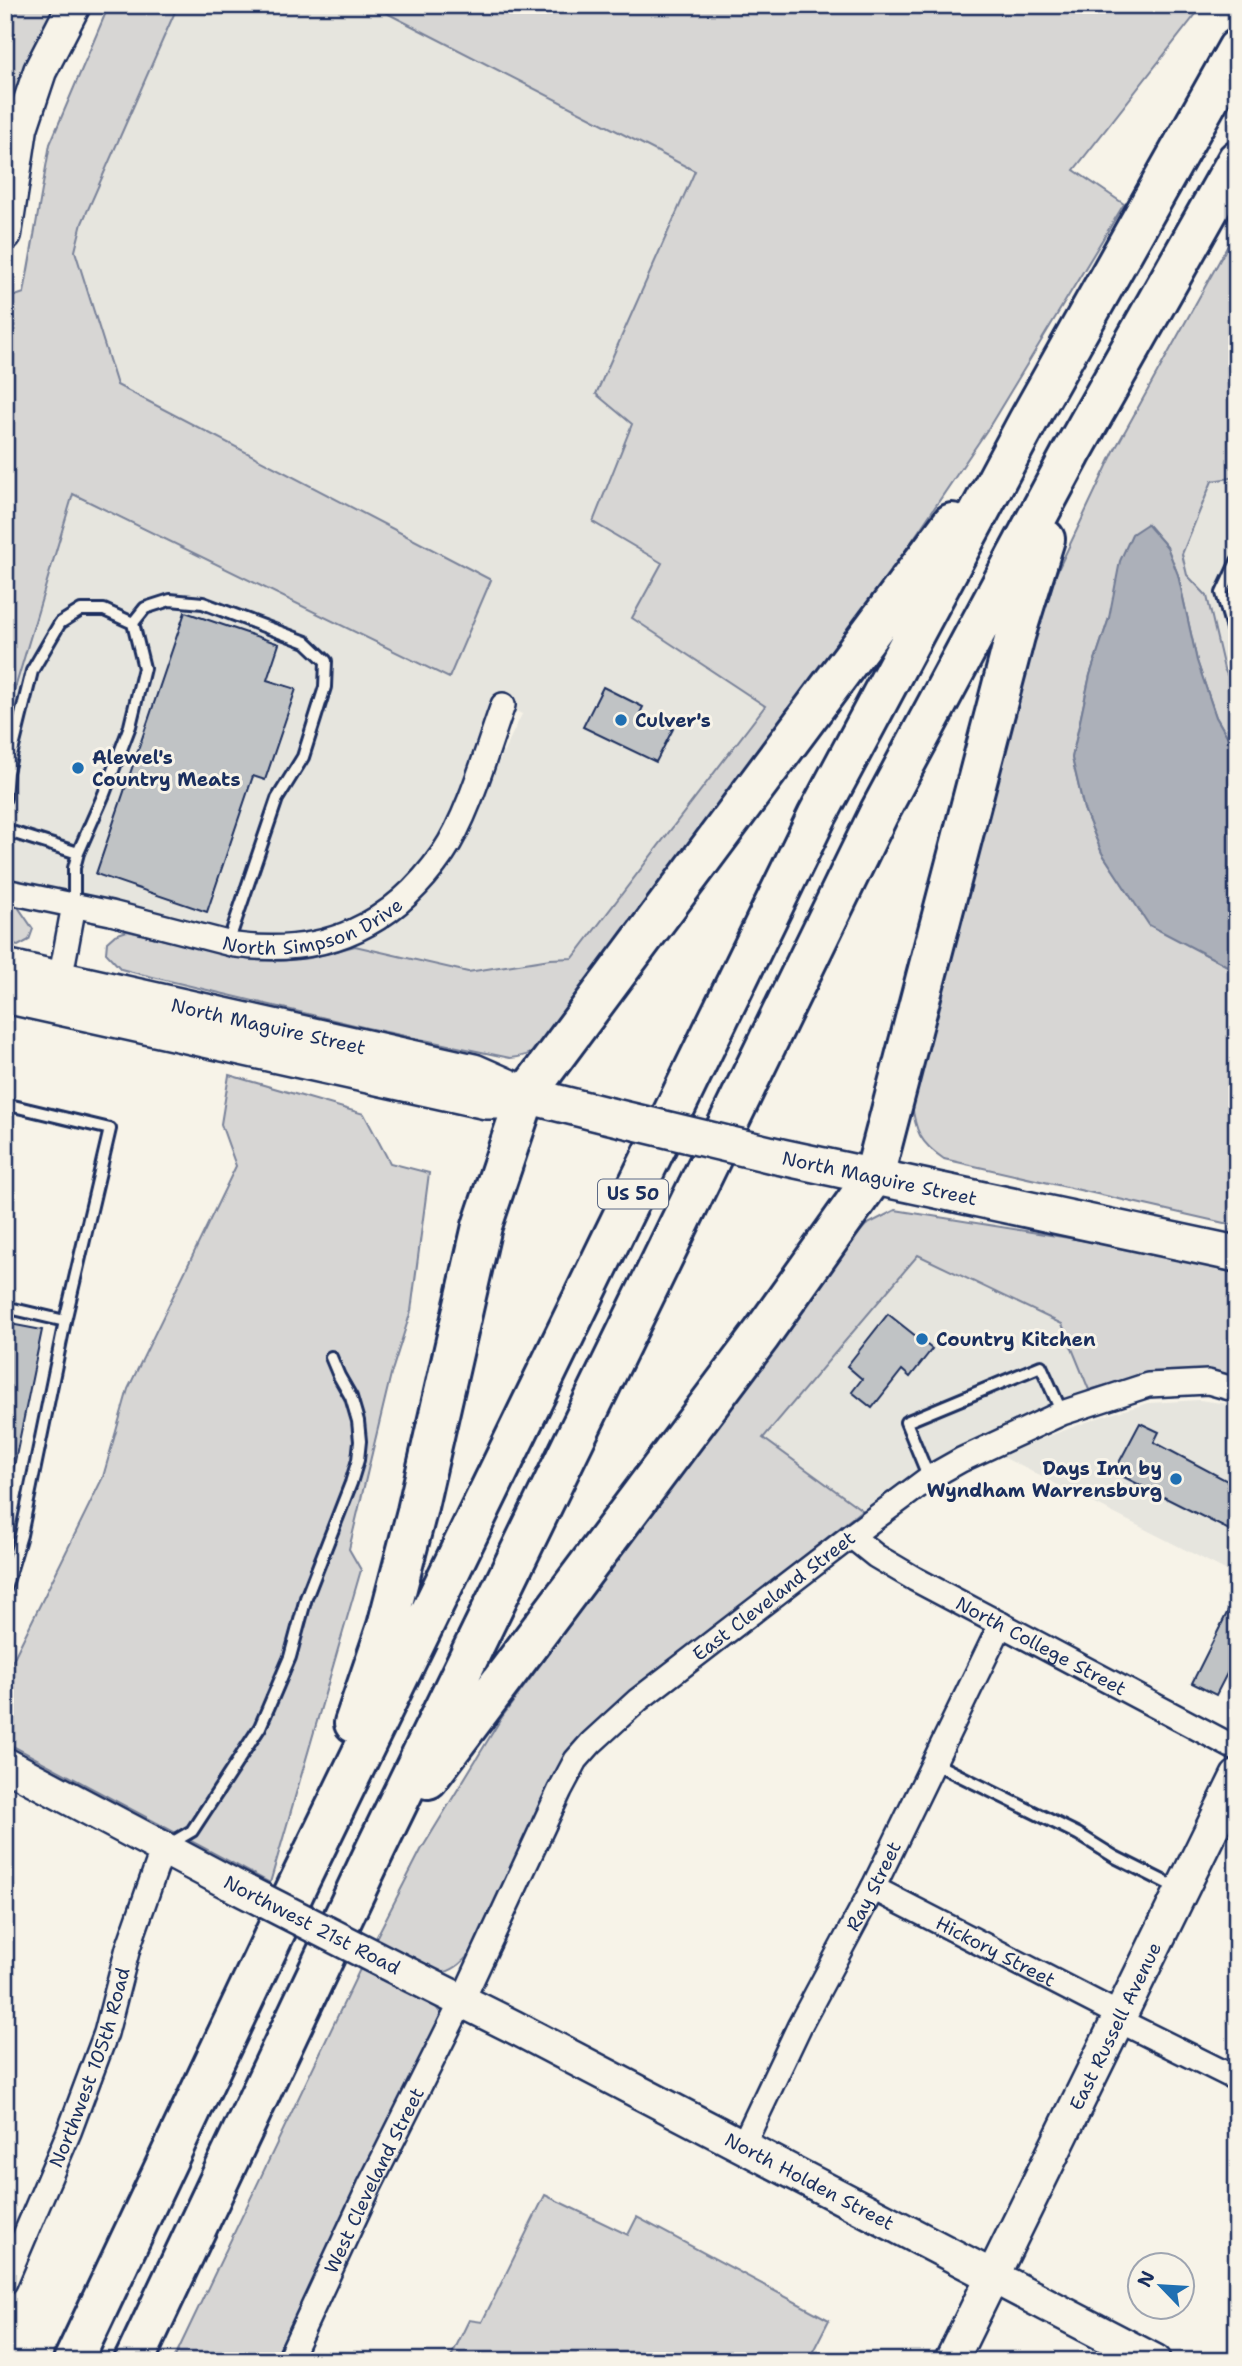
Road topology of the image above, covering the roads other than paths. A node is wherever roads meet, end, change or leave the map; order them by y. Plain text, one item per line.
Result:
1 (74, 5) edge
2 (1237, 49) edge
3 (1237, 160) edge
4 (5, 234) edge
5 (1028, 421) junction
6 (1071, 454) junction
7 (1237, 561) edge
8 (133, 623) junction
9 (1237, 646) edge
10 (503, 705) dead end
11 (5, 798) edge
12 (5, 830) edge
13 (78, 853) junction
14 (5, 891) edge
15 (74, 905) junction
16 (229, 943) junction
17 (5, 967) edge
18 (60, 980) junction
19 (5, 995) edge
20 (526, 1095) junction
21 (5, 1104) edge
22 (874, 1176) junction
23 (1237, 1254) edge
24 (5, 1307) edge
25 (65, 1321) junction
26 (331, 1357) dead end
27 (1237, 1390) edge
28 (1062, 1413) junction
29 (929, 1478) junction
30 (851, 1536) junction
31 (5, 1589) edge
32 (1001, 1624) junction
33 (1237, 1749) edge
34 (934, 1763) junction
35 (5, 1764) edge
36 (1237, 1777) edge
37 (163, 1848) junction
38 (376, 1848) junction
39 (300, 1880) junction
40 (873, 1888) junction
41 (1182, 1890) junction
42 (462, 2001) junction
43 (1119, 2017) junction
44 (1237, 2079) edge
45 (743, 2146) junction
46 (993, 2276) junction
47 (5, 2281) edge
48 (73, 2361) edge
49 (134, 2361) edge
50 (288, 2361) edge
51 (951, 2361) edge
52 (1155, 2361) edge

1 - 4 main road
2 - 5 highway, US 50
3 - 6 highway, US 50
5 - 20 highway
5 - 39 highway, US 50
6 - 22 highway
6 - 38 highway, US 50
7 - 9 lane
8 - 11 lane
8 - 13 lane
8 - 16 lane
10 - 16 street, North Simpson Drive
12 - 13 lane
13 - 15 lane
14 - 15 street, North Simpson Drive
15 - 16 street, North Simpson Drive
15 - 18 street
17 - 18 main road, North Maguire Street
18 - 20 main road, North Maguire Street
19 - 20 main road, North Maguire Street
20 - 22 main road, North Maguire Street, bridge
20 - 39 highway
21 - 25 lane
22 - 23 main road, North Maguire Street
22 - 38 highway
24 - 25 lane
25 - 31 lane
26 - 37 lane
27 - 28 street, East Cleveland Street
28 - 29 street, East Cleveland Street
28 - 29 lane
29 - 30 street, East Cleveland Street
30 - 32 street, North College Street
30 - 42 street, East Cleveland Street
32 - 33 street, North College Street
32 - 34 street, Ray Street
34 - 40 street, Ray Street
34 - 41 lane
35 - 37 main road
36 - 41 main road, East Russell Avenue
37 - 42 main road, Northwest 21st Road, bridge
37 - 47 street, Northwest 105th Road
38 - 49 highway, US 50
39 - 48 highway, US 50
40 - 43 street, Hickory Street
40 - 45 street, Ray Street
41 - 43 main road, East Russell Avenue
42 - 45 main road, North Holden Street
42 - 50 street, West Cleveland Street
43 - 44 street, Hickory Street
43 - 46 main road, East Russell Avenue
45 - 46 main road, North Holden Street
46 - 51 main road, East Russell Avenue
46 - 52 main road, North Holden Street

